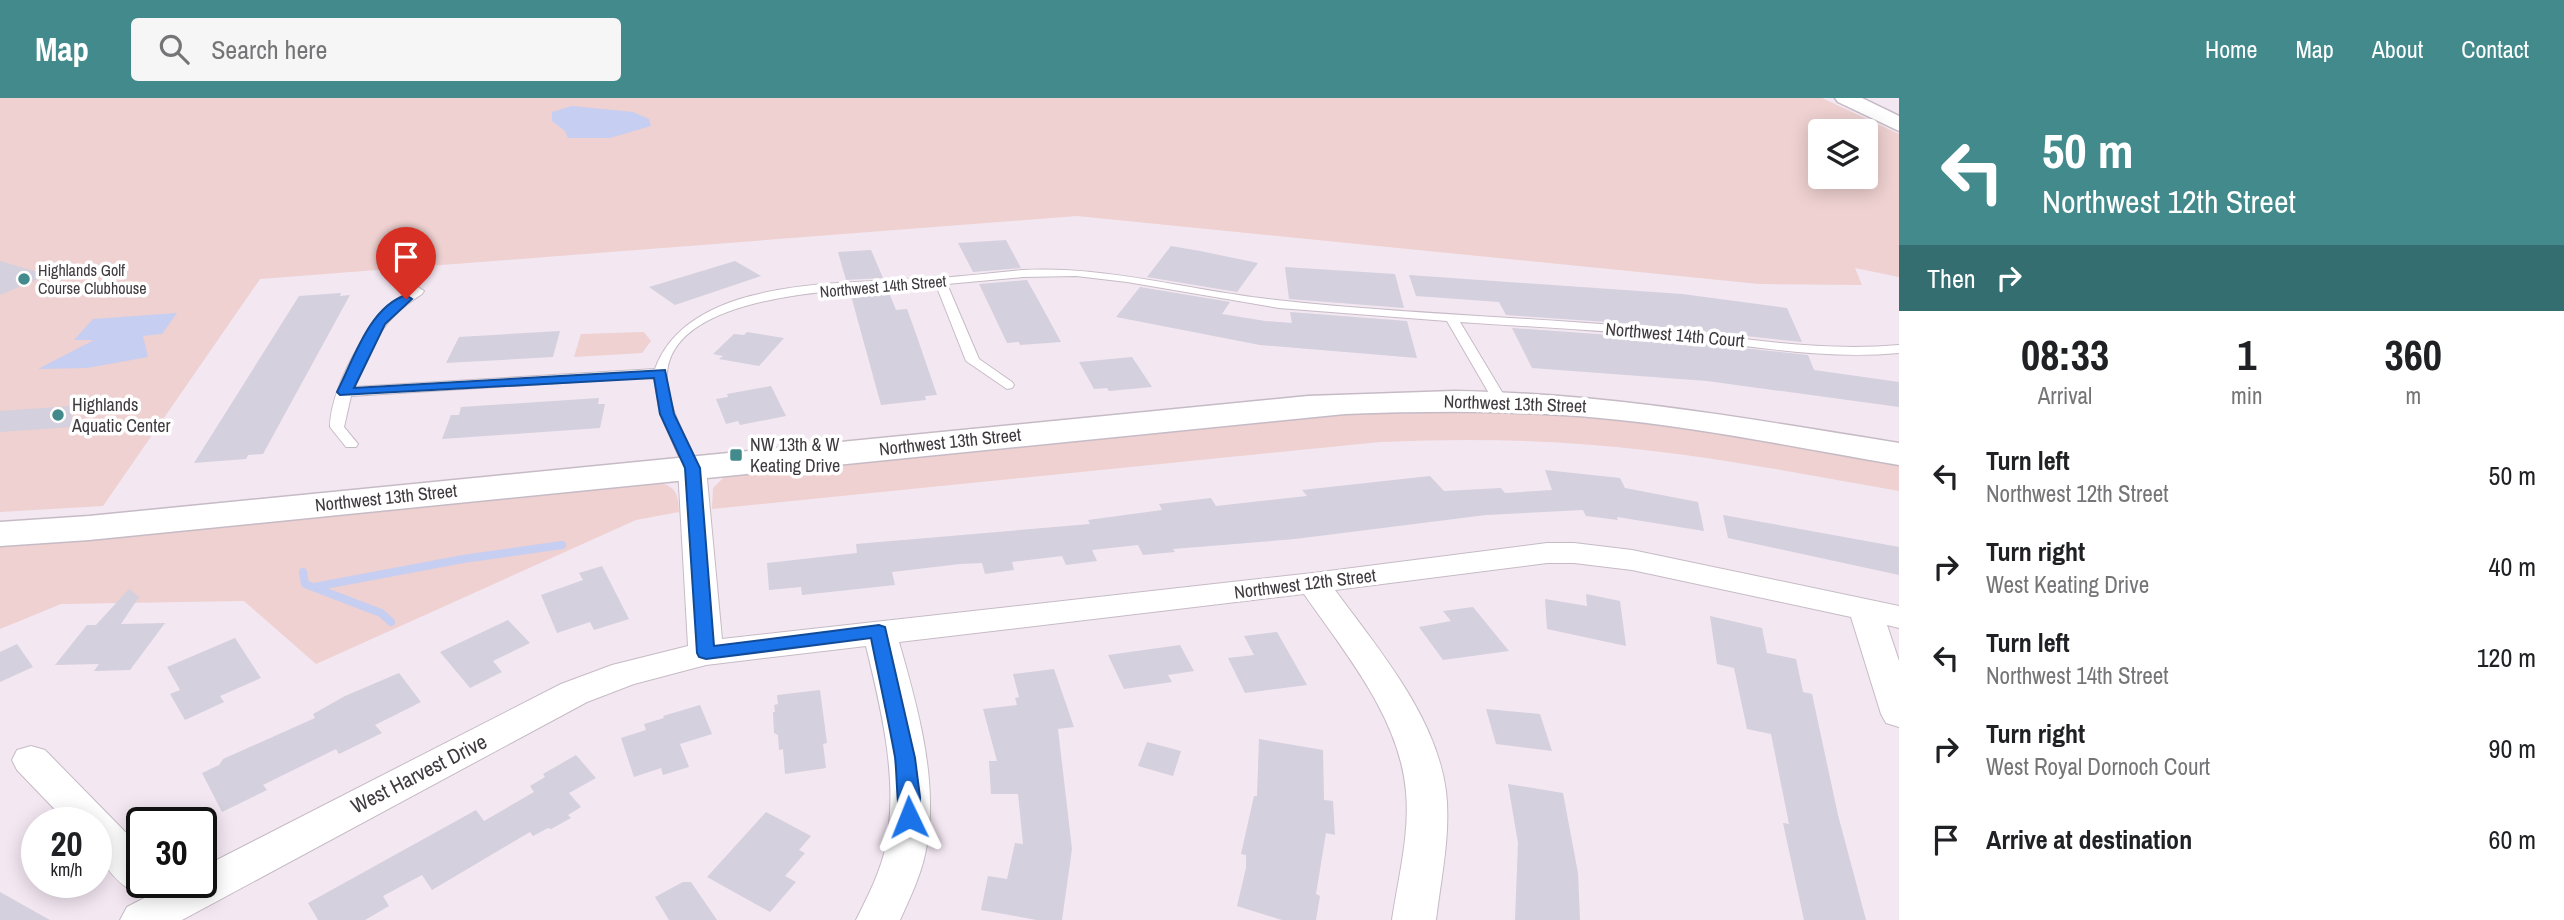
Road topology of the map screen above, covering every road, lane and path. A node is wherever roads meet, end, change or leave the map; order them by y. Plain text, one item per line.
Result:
1 (1845, 98) edge
2 (1864, 98) edge
3 (1899, 114) edge
4 (1899, 124) edge
5 (940, 281) junction
6 (418, 291) dead end
7 (1451, 317) junction
8 (1899, 349) edge
9 (660, 373) junction
10 (1007, 384) dead end
11 (344, 392) junction
12 (1501, 401) junction
13 (351, 444) dead end
14 (1899, 454) edge
15 (692, 468) junction
16 (0, 534) edge
17 (1313, 583) junction
18 (1865, 610) junction
19 (1899, 617) edge
20 (879, 631) junction
21 (706, 653) junction
22 (1899, 714) edge
23 (31, 760) dead end
24 (76, 807) edge
25 (112, 849) edge
26 (217, 864) edge
27 (126, 866) edge
28 (878, 920) edge
29 (1414, 920) edge

1 - 4 main road
2 - 3 main road
5 - 7 lane, Northwest 14th Street
5 - 9 lane, Northwest 14th Street
5 - 10 lane
6 - 11 lane
7 - 8 lane, Northwest 14th Court
7 - 12 lane
9 - 11 lane
9 - 15 lane
11 - 13 lane
12 - 14 main road, Northwest 13th Street
12 - 15 main road, Northwest 13th Street
15 - 16 main road, Northwest 13th Street
15 - 21 street
17 - 18 street, Northwest 12th Street
17 - 20 street, Northwest 12th Street
17 - 29 street
18 - 19 street, Northwest 12th Street
18 - 22 street
20 - 21 street, Northwest 12th Street
20 - 28 street
21 - 26 street, West Harvest Drive
23 - 24 street
25 - 27 street

